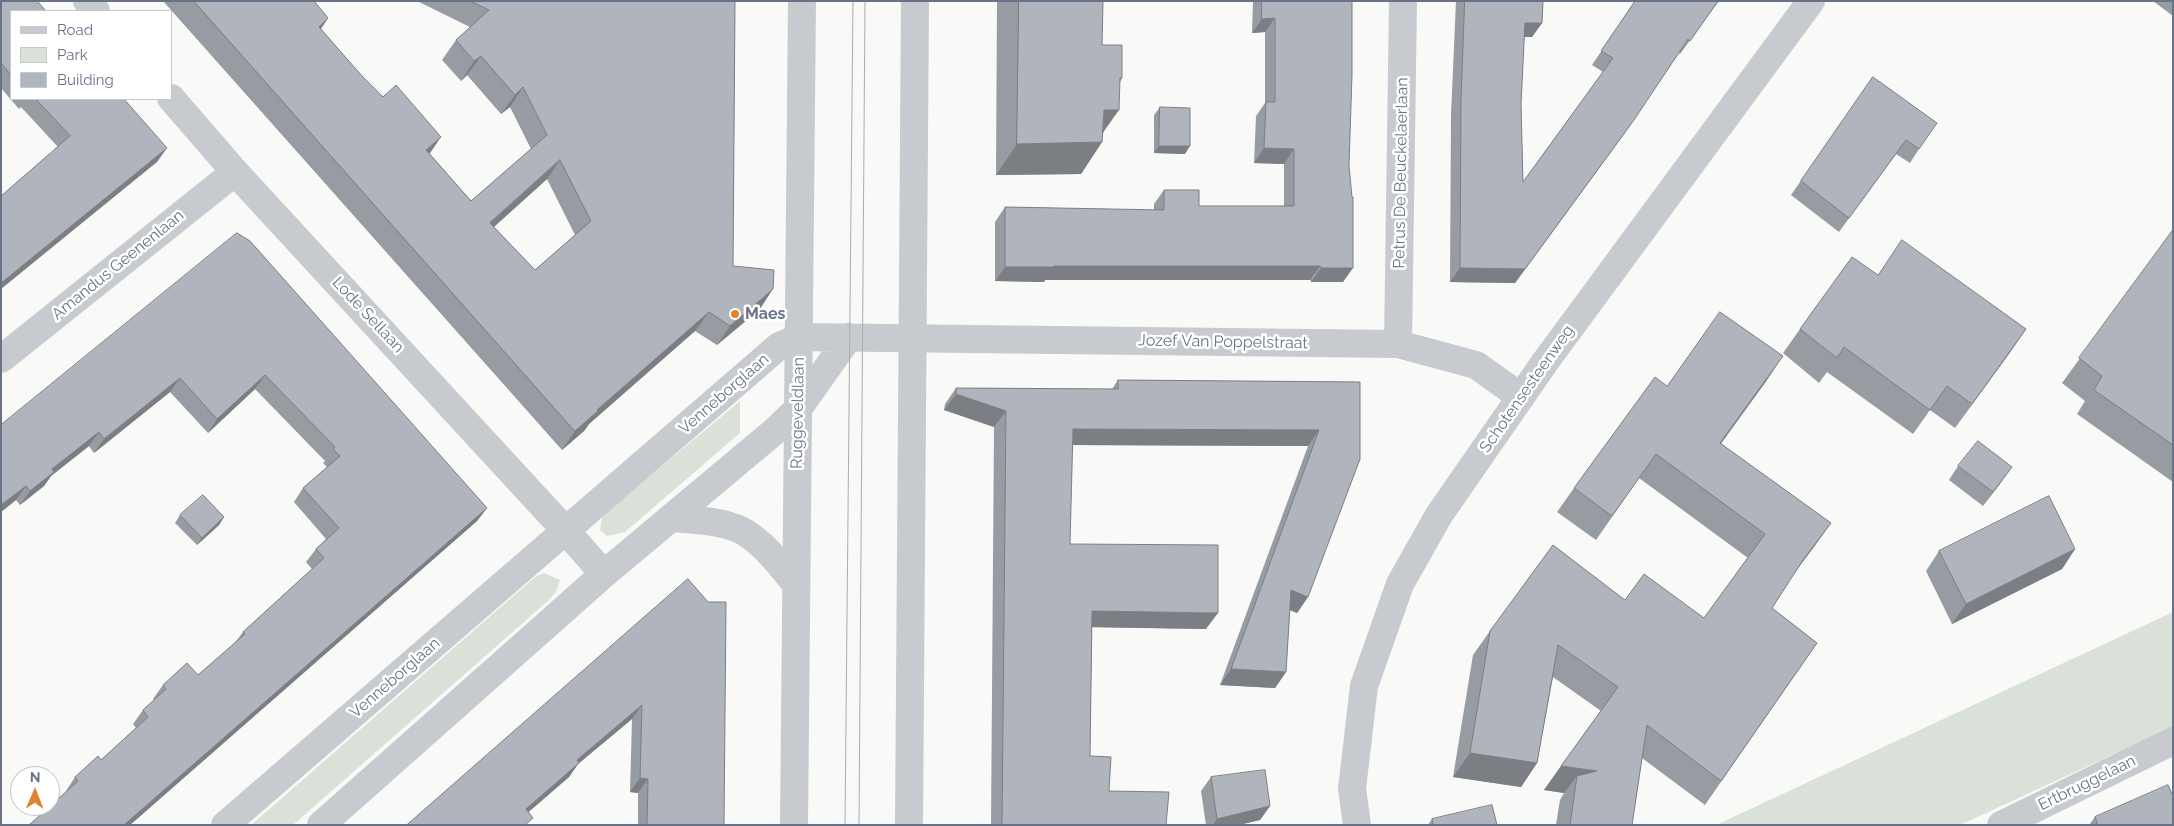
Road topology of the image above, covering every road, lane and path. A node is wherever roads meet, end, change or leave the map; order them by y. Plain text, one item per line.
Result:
1 (802, 1) edge
2 (915, 1) edge
3 (1403, 1) edge
4 (1811, 1) edge
5 (172, 99) edge
6 (235, 172) junction
7 (800, 337) junction
8 (849, 337) junction
9 (913, 339) junction
10 (1398, 344) junction
11 (1, 359) edge
12 (1521, 397) junction
13 (798, 409) junction
14 (673, 518) junction
15 (566, 531) junction
16 (604, 574) junction
17 (796, 584) junction
18 (2173, 740) edge
19 (225, 825) edge
20 (321, 825) edge
21 (794, 825) edge
22 (909, 825) edge
23 (1357, 825) edge
24 (2001, 825) edge

1 - 7 street, Ruggeveldlaan
2 - 9 street
3 - 10 street, Petrus De Beuckelaerlaan
4 - 12 street, Schotensesteenweg
5 - 6 street, Lode Sellaan
6 - 11 street, Amandus Geenenlaan
6 - 15 street, Lode Sellaan
7 - 8 street, Venneborglaan
7 - 13 street, Ruggeveldlaan
7 - 15 street, Venneborglaan
8 - 9 street, Venneborglaan
8 - 13 street
9 - 10 street, Jozef Van Poppelstraat
9 - 22 street
10 - 12 street, Jozef Van Poppelstraat
12 - 23 street, Schotensesteenweg
13 - 14 street
13 - 17 street, Ruggeveldlaan
14 - 16 street
14 - 17 street
15 - 16 street
15 - 19 street, Venneborglaan
16 - 20 street
17 - 21 street, Ruggeveldlaan
18 - 24 street, Ertbruggelaan

